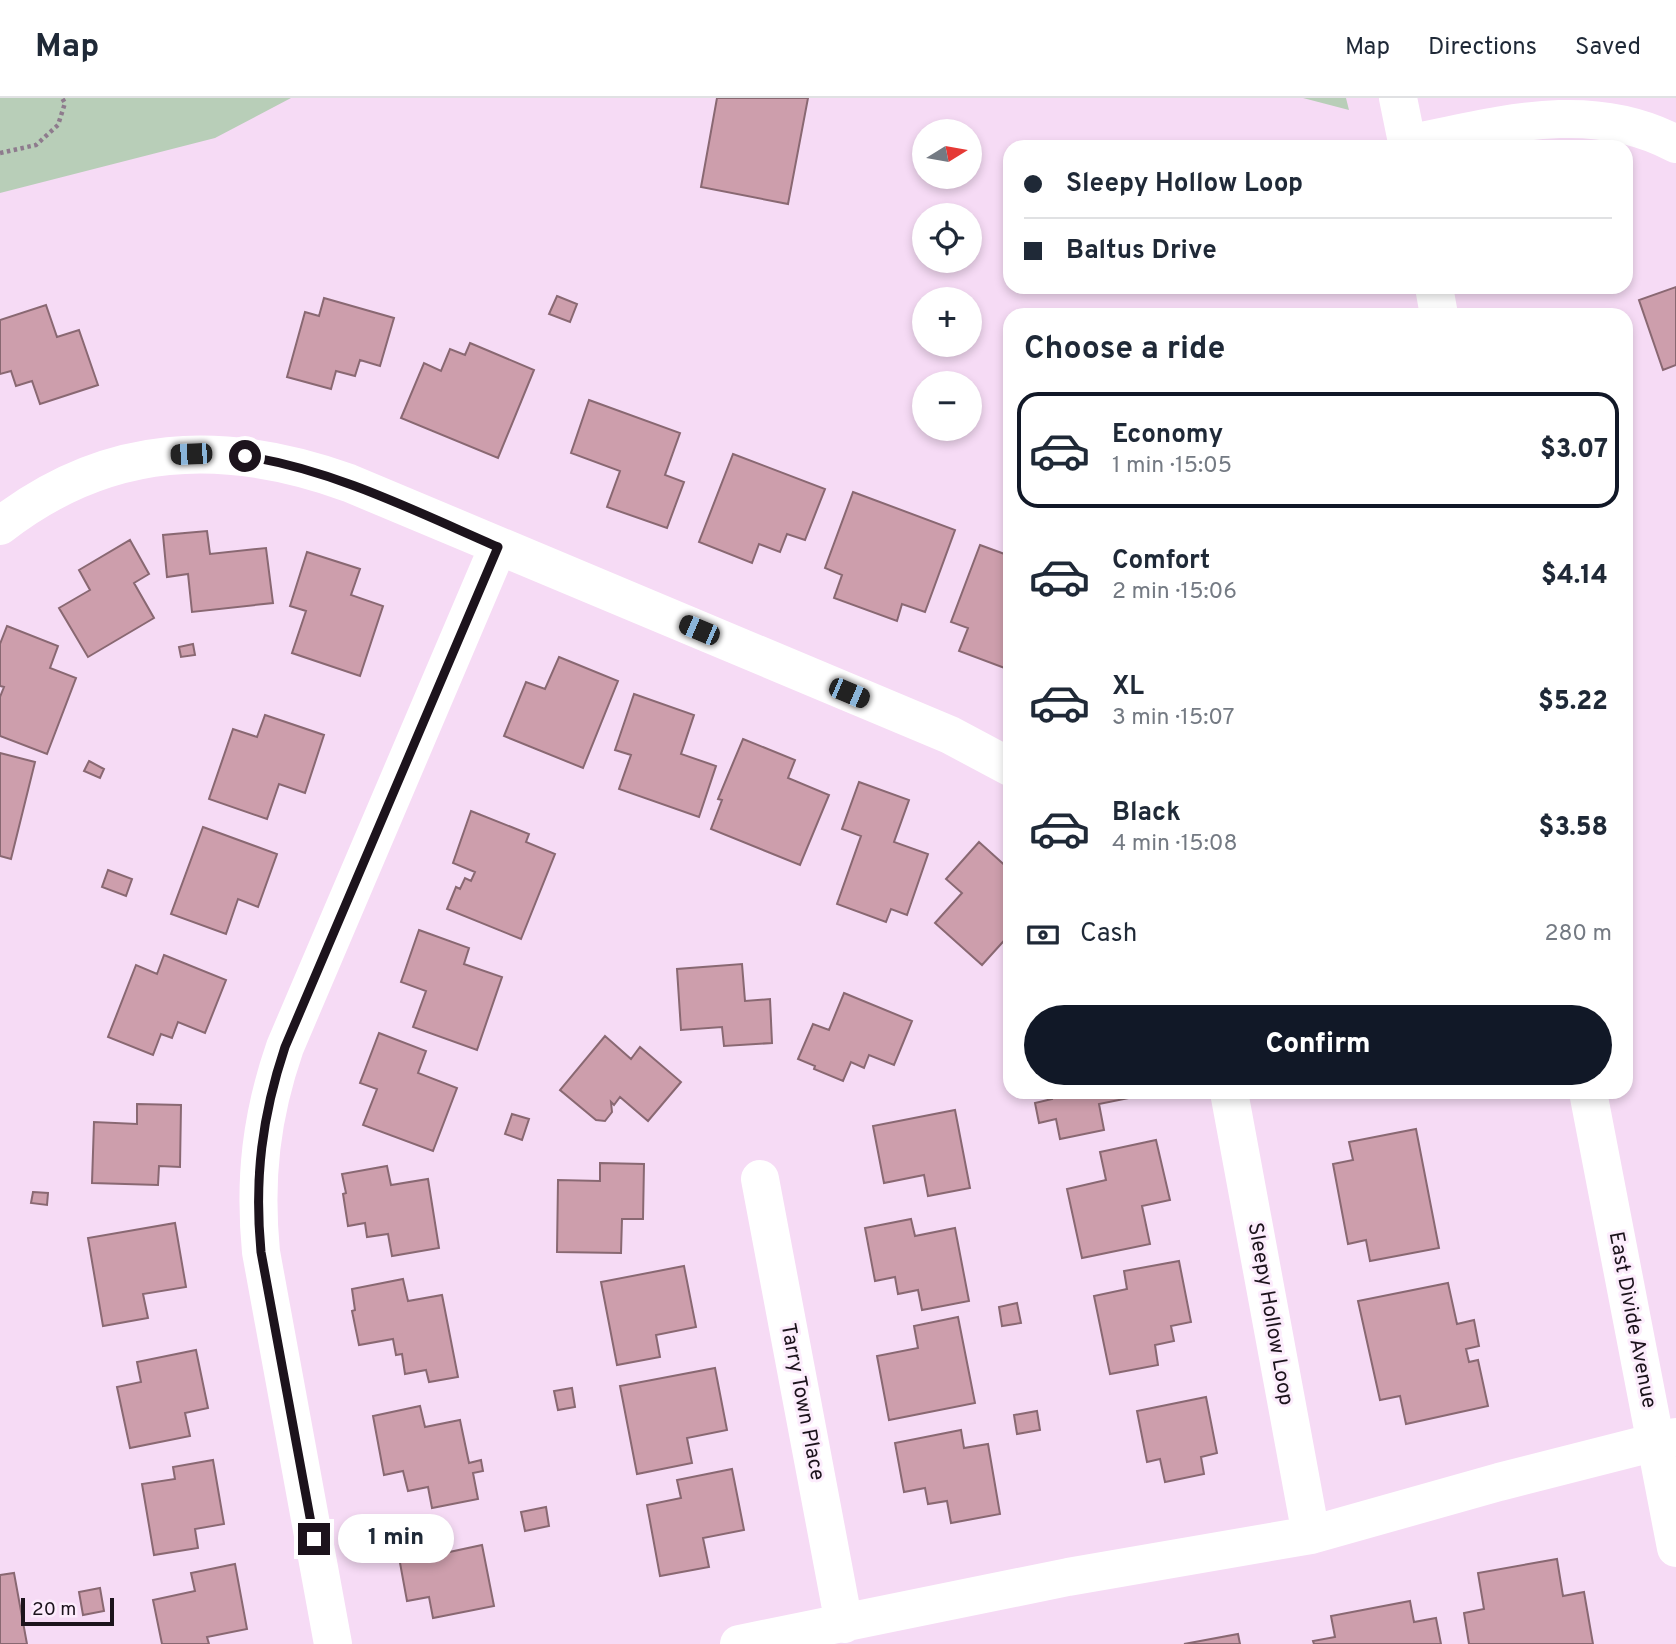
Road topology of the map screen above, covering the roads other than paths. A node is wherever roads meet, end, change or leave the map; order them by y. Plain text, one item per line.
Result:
1 (1398, 98) edge
2 (1406, 140) edge
3 (1434, 140) edge
4 (1676, 144) edge
5 (0, 526) edge
6 (498, 547) junction
7 (1003, 763) edge
8 (1230, 1099) edge
9 (1590, 1099) edge
10 (760, 1179) dead end
11 (1665, 1439) edge
12 (1311, 1535) junction
13 (1676, 1548) edge
14 (844, 1624) junction
15 (333, 1644) edge
16 (739, 1644) edge

1 - 2 street
3 - 4 street
5 - 6 street
6 - 7 street
6 - 15 street
8 - 12 street, Sleepy Hollow Loop
9 - 11 street, East Divide Avenue
10 - 14 street, Tarry Town Place
11 - 12 street
11 - 13 street, East Divide Avenue
12 - 14 street
14 - 16 street

